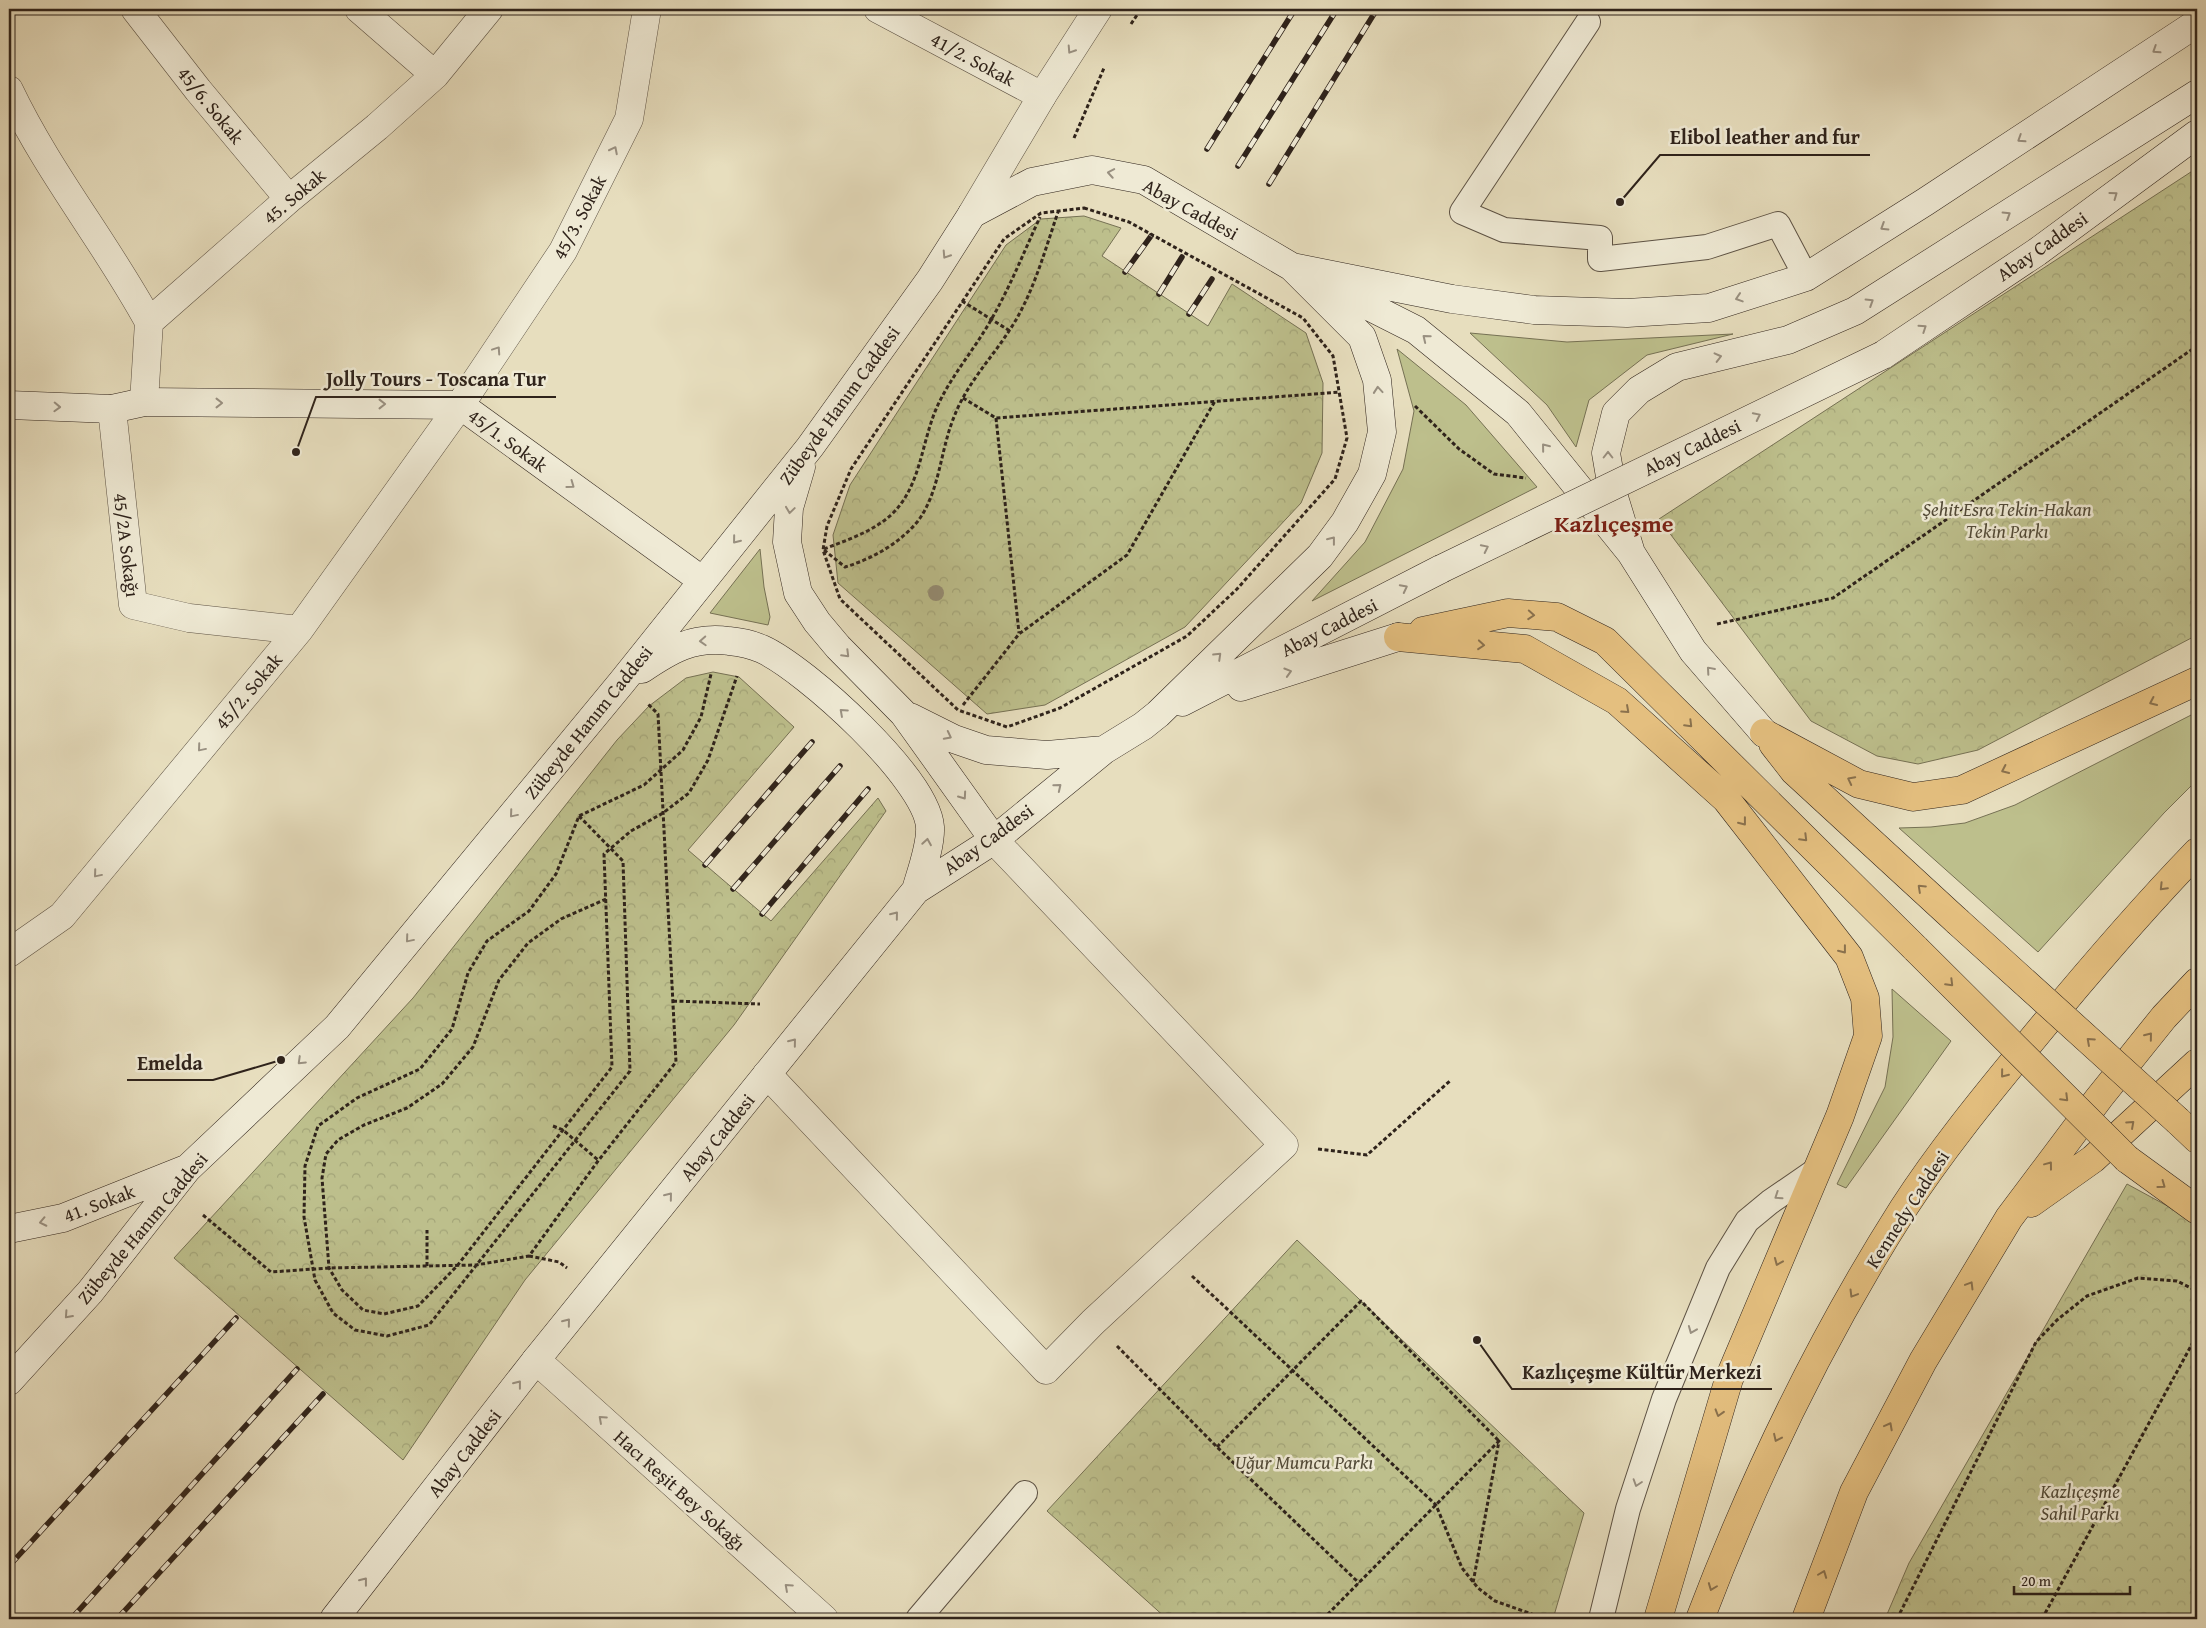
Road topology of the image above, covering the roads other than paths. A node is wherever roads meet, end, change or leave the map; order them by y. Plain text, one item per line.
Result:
1 (135, 9) edge
2 (359, 9) edge
3 (489, 9) edge
4 (647, 9) edge
5 (878, 9) edge
6 (1098, 9) edge
7 (1588, 22) dead end
8 (2197, 23) edge
9 (434, 76) junction
10 (9, 90) edge
11 (2197, 94) edge
12 (1042, 96) junction
13 (2197, 134) edge
14 (289, 199) junction
15 (972, 214) junction
16 (1292, 267) junction
17 (1806, 277) junction
18 (149, 322) junction
19 (144, 402) junction
20 (9, 405) edge
21 (460, 405) junction
22 (112, 409) junction
23 (810, 447) junction
24 (1630, 553) junction
25 (703, 581) junction
26 (298, 630) junction
27 (1398, 637) junction
28 (2197, 681) edge
29 (622, 682) junction
30 (904, 714) junction
31 (1158, 714) junction
32 (1764, 734) junction
33 (1104, 750) junction
34 (994, 840) junction
35 (2197, 852) edge
36 (916, 890) junction
37 (9, 953) edge
38 (2197, 982) edge
39 (2197, 1063) edge
40 (767, 1074) junction
41 (2188, 1130) edge
42 (187, 1169) junction
43 (1818, 1169) junction
44 (2197, 1210) edge
45 (2009, 1218) junction
46 (9, 1229) edge
47 (536, 1360) junction
48 (9, 1381) edge
49 (1025, 1493) dead end
50 (334, 1619) edge
51 (824, 1619) edge
52 (918, 1619) edge
53 (1601, 1619) edge
54 (1658, 1619) edge
55 (1700, 1619) edge
56 (1806, 1619) edge

1 - 14 main road, 45/6. Sokak
2 - 9 main road
3 - 9 main road, 45. Sokak
21 -> 4 main road, 45/3. Sokak
5 - 12 main road, 41/2. Sokak
6 -> 12 main road, Zübeyde Hanım Caddesi
7 - 17 lane
8 -> 17 main road, Abay Caddesi
9 - 14 main road, 45. Sokak
10 - 18 main road
24 -> 11 main road
12 - 15 main road, Zübeyde Hanım Caddesi
31 -> 13 main road, Abay Caddesi, bridge
14 - 18 main road, 45. Sokak
16 -> 15 main road, Abay Caddesi
15 -> 23 main road, Zübeyde Hanım Caddesi
17 -> 16 main road, Abay Caddesi
24 -> 16 main road
31 -> 16 main road, Abay Caddesi
18 - 19 main road
19 -> 21 main road, 45/1. Sokak
19 - 22 main road, 45/1. Sokak
20 -> 22 main road, 45/1. Sokak
21 -> 25 main road, 45/1. Sokak
21 - 26 main road, 45/2. Sokak
22 - 26 main road, 45/2A Sokağı
23 -> 25 main road, Zübeyde Hanım Caddesi
23 -> 30 main road
32 -> 24 main road
25 - 29 main road, Zübeyde Hanım Caddesi
26 -> 37 main road, 45/2. Sokak
31 -> 27 main road
27 -> 43 highway
27 -> 44 highway, bridge
28 -> 32 highway
36 -> 29 main road
29 -> 42 main road, Zübeyde Hanım Caddesi
30 -> 33 main road
30 -> 34 main road
31 - 33 main road, Abay Caddesi
41 -> 32 highway, bridge
34 -> 33 main road, Abay Caddesi
34 - 36 main road, Abay Caddesi
34 - 40 main road
35 -> 55 highway, Kennedy Caddesi
40 -> 36 main road, Abay Caddesi
45 -> 38 highway
45 -> 39 highway
47 -> 40 main road, Abay Caddesi
42 -> 46 main road, 41. Sokak
42 -> 48 main road, Zübeyde Hanım Caddesi
43 -> 53 lane
43 -> 54 highway
56 -> 45 highway
50 -> 47 main road, Abay Caddesi
51 -> 47 main road, Hacı Reşit Bey Sokağı
49 - 52 lane

